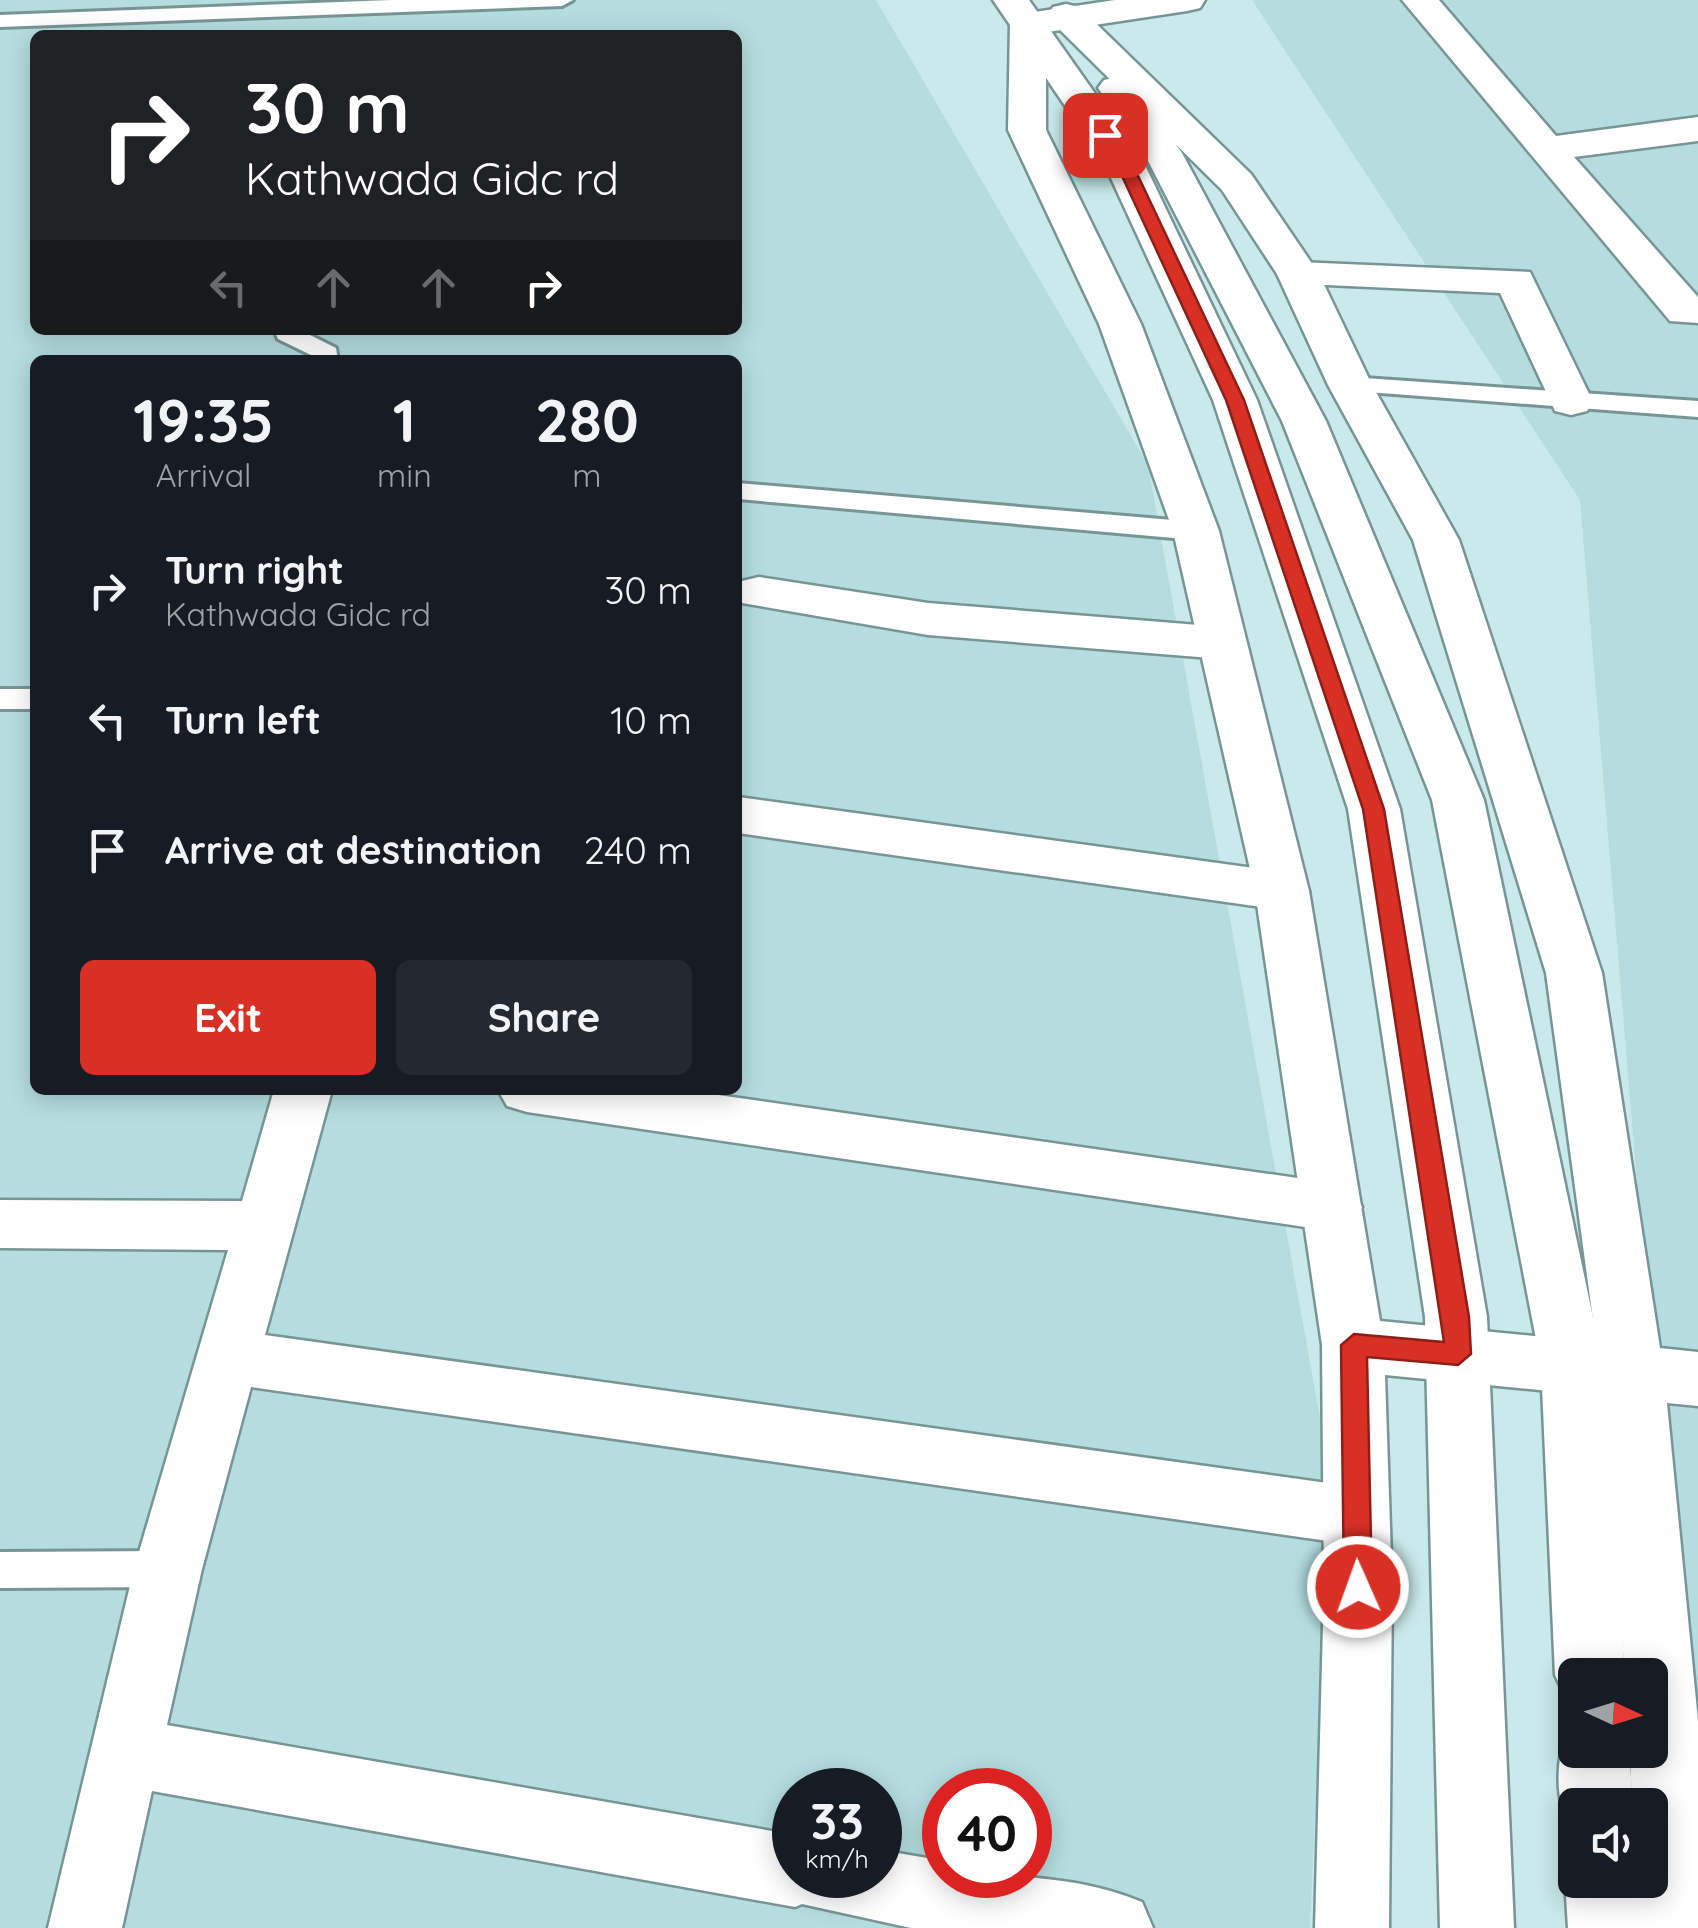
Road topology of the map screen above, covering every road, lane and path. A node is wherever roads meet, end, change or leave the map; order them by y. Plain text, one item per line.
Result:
1 (562, 0) edge
2 (1187, 0) edge
3 (1420, 0) edge
4 (105, 9) edge
5 (1040, 10) edge
6 (330, 11) junction
7 (0, 21) edge
8 (328, 30) edge
9 (1698, 129) edge
10 (1547, 149) junction
11 (1298, 274) junction
12 (1698, 310) edge
13 (288, 335) edge
14 (326, 355) edge
15 (1350, 385) junction
16 (1571, 402) junction
17 (1698, 409) edge
18 (742, 491) edge
19 (1196, 531) junction
20 (759, 592) dead end
21 (1223, 643) junction
22 (0, 699) edge
23 (30, 699) edge
24 (742, 816) edge
25 (1282, 891) junction
26 (302, 1095) edge
27 (560, 1095) edge
28 (1332, 1207) junction
29 (0, 1224) edge
30 (264, 1226) junction
31 (1354, 1345) junction
32 (1458, 1354) junction
33 (228, 1357) junction
34 (1602, 1369) junction
35 (1698, 1379) edge
36 (1356, 1516) junction
37 (168, 1569) junction
38 (0, 1570) edge
39 (1591, 1658) edge
40 (126, 1752) junction
41 (772, 1867) edge
42 (902, 1890) edge
43 (1603, 1898) edge
44 (84, 1928) edge
45 (1116, 1928) edge
46 (1352, 1928) edge
47 (1477, 1928) edge
48 (1604, 1928) edge
49 (1676, 1928) edge

1 - 6 lane
2 - 5 main road
3 - 10 main road
4 - 6 lane
4 - 7 lane
5 - 11 main road
5 - 19 main road
5 - 32 main road
5 - 34 main road
6 - 8 lane
9 - 10 main road
10 - 12 main road
11 - 15 main road
11 - 16 main road
13 - 14 lane
15 - 16 lane
15 - 34 main road
16 - 17 lane
18 - 19 lane
19 - 21 main road
20 - 21 main road
21 - 25 main road
22 - 23 lane
24 - 25 main road
25 - 28 main road
26 - 30 main road
27 - 28 main road
28 - 31 main road
29 - 30 main road
30 - 33 main road
31 - 32 main road
31 - 36 main road
32 - 34 main road
32 - 47 main road
33 - 36 main road
33 - 37 main road
34 - 35 main road
34 - 39 main road
34 - 49 main road
36 - 46 main road
37 - 38 lane
37 - 40 main road
40 - 41 main road
40 - 44 main road
42 - 45 main road
43 - 48 main road

